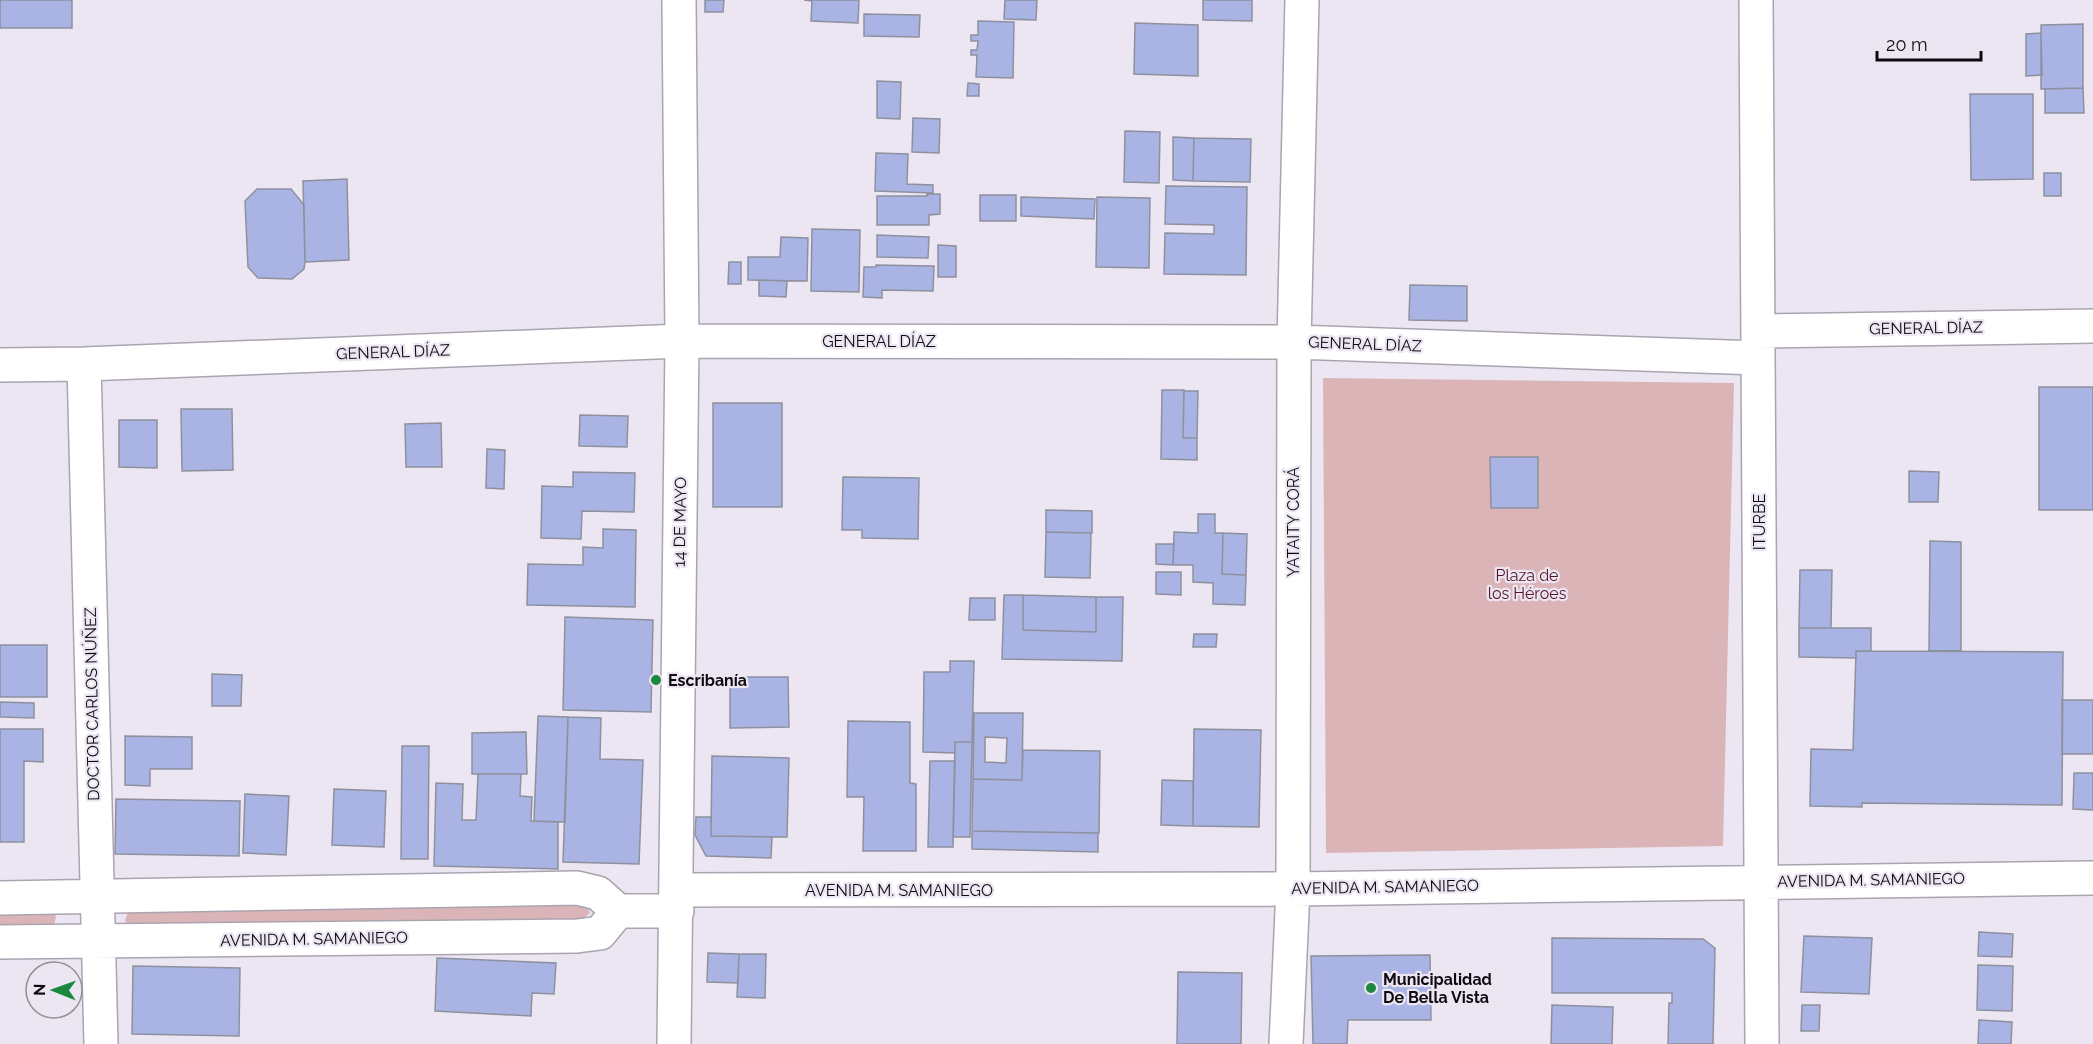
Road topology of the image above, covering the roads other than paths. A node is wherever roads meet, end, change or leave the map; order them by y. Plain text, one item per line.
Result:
1 (679, 0) edge
2 (1302, 0) edge
3 (1756, 0) edge
4 (2093, 326) edge
5 (682, 341) junction
6 (1294, 342) junction
7 (1758, 344) junction
8 (84, 364) junction
9 (0, 365) edge
10 (2093, 878) edge
11 (1761, 881) junction
12 (1293, 889) junction
13 (96, 896) junction
14 (0, 898) edge
15 (677, 901) junction
16 (618, 911) junction
17 (99, 941) junction
18 (0, 942) edge
19 (100, 1044) edge
20 (674, 1044) edge
21 (1286, 1044) edge
22 (1762, 1044) edge

1 - 5 street, 14 DE MAYO
2 - 6 street, YATAITY CORÁ
3 - 7 street, ITURBE
4 - 7 street, GENERAL DÍAZ
5 - 6 street, GENERAL DÍAZ
5 - 8 street, GENERAL DÍAZ
5 - 15 street, 14 DE MAYO
6 - 7 street, GENERAL DÍAZ
6 - 12 street, YATAITY CORÁ
7 - 11 street, ITURBE
8 - 9 street, GENERAL DÍAZ
8 - 13 street, DOCTOR CARLOS NÚÑEZ
10 - 11 street, AVENIDA M. SAMANIEGO
11 - 12 street, AVENIDA M. SAMANIEGO
11 - 22 street, ITURBE
12 - 15 street, AVENIDA M. SAMANIEGO
12 - 21 street, YATAITY CORÁ
13 - 14 street
13 - 16 street
13 - 17 street, DOCTOR CARLOS NÚÑEZ
15 - 16 street, AVENIDA M. SAMANIEGO
15 - 20 street, 14 DE MAYO
16 - 17 street, AVENIDA M. SAMANIEGO
17 - 18 street, AVENIDA M. SAMANIEGO
17 - 19 street, DOCTOR CARLOS NÚÑEZ

